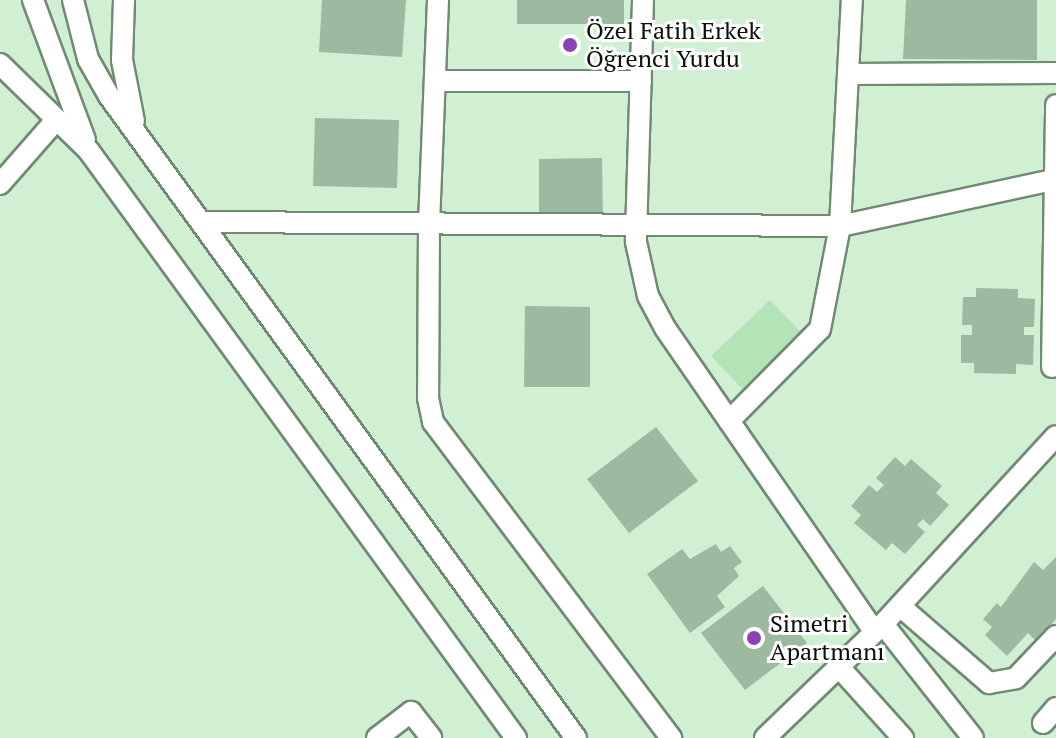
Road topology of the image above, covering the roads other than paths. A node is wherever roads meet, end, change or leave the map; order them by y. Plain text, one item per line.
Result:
1 (33, 0) edge
2 (73, 0) edge
3 (124, 0) edge
4 (438, 0) edge
5 (643, 0) edge
6 (852, 0) edge
7 (0, 64) edge
8 (1056, 73) edge
9 (848, 74) junction
10 (435, 81) junction
11 (641, 81) junction
12 (1056, 105) edge
13 (57, 119) junction
14 (137, 129) junction
15 (89, 151) junction
16 (1052, 180) junction
17 (0, 184) edge
18 (203, 222) junction
19 (429, 223) junction
20 (636, 224) junction
21 (840, 226) junction
22 (1052, 367) dead end
23 (729, 421) junction
24 (1056, 436) edge
25 (900, 606) junction
26 (879, 628) junction
27 (1056, 636) edge
28 (839, 667) junction
29 (377, 738) edge
30 (431, 738) edge
31 (516, 738) edge
32 (576, 738) edge
33 (671, 738) edge
34 (765, 738) edge
35 (903, 738) edge
36 (973, 738) edge

1 - 15 street
2 - 14 street
3 - 14 street
4 - 10 street
5 - 11 street
6 - 9 street
7 - 13 street
8 - 9 street
9 - 21 street
10 - 11 street
10 - 19 street
11 - 20 street
12 - 16 street
13 - 15 street
13 - 17 street
14 - 18 street
15 - 31 street
16 - 21 street
16 - 22 street
18 - 19 street
18 - 32 street
19 - 20 street
19 - 33 street
20 - 21 street
20 - 23 street
21 - 23 street
23 - 26 street
24 - 25 street
25 - 26 street
25 - 27 street
26 - 28 street
26 - 36 street
28 - 34 street
28 - 35 street
29 - 30 street

